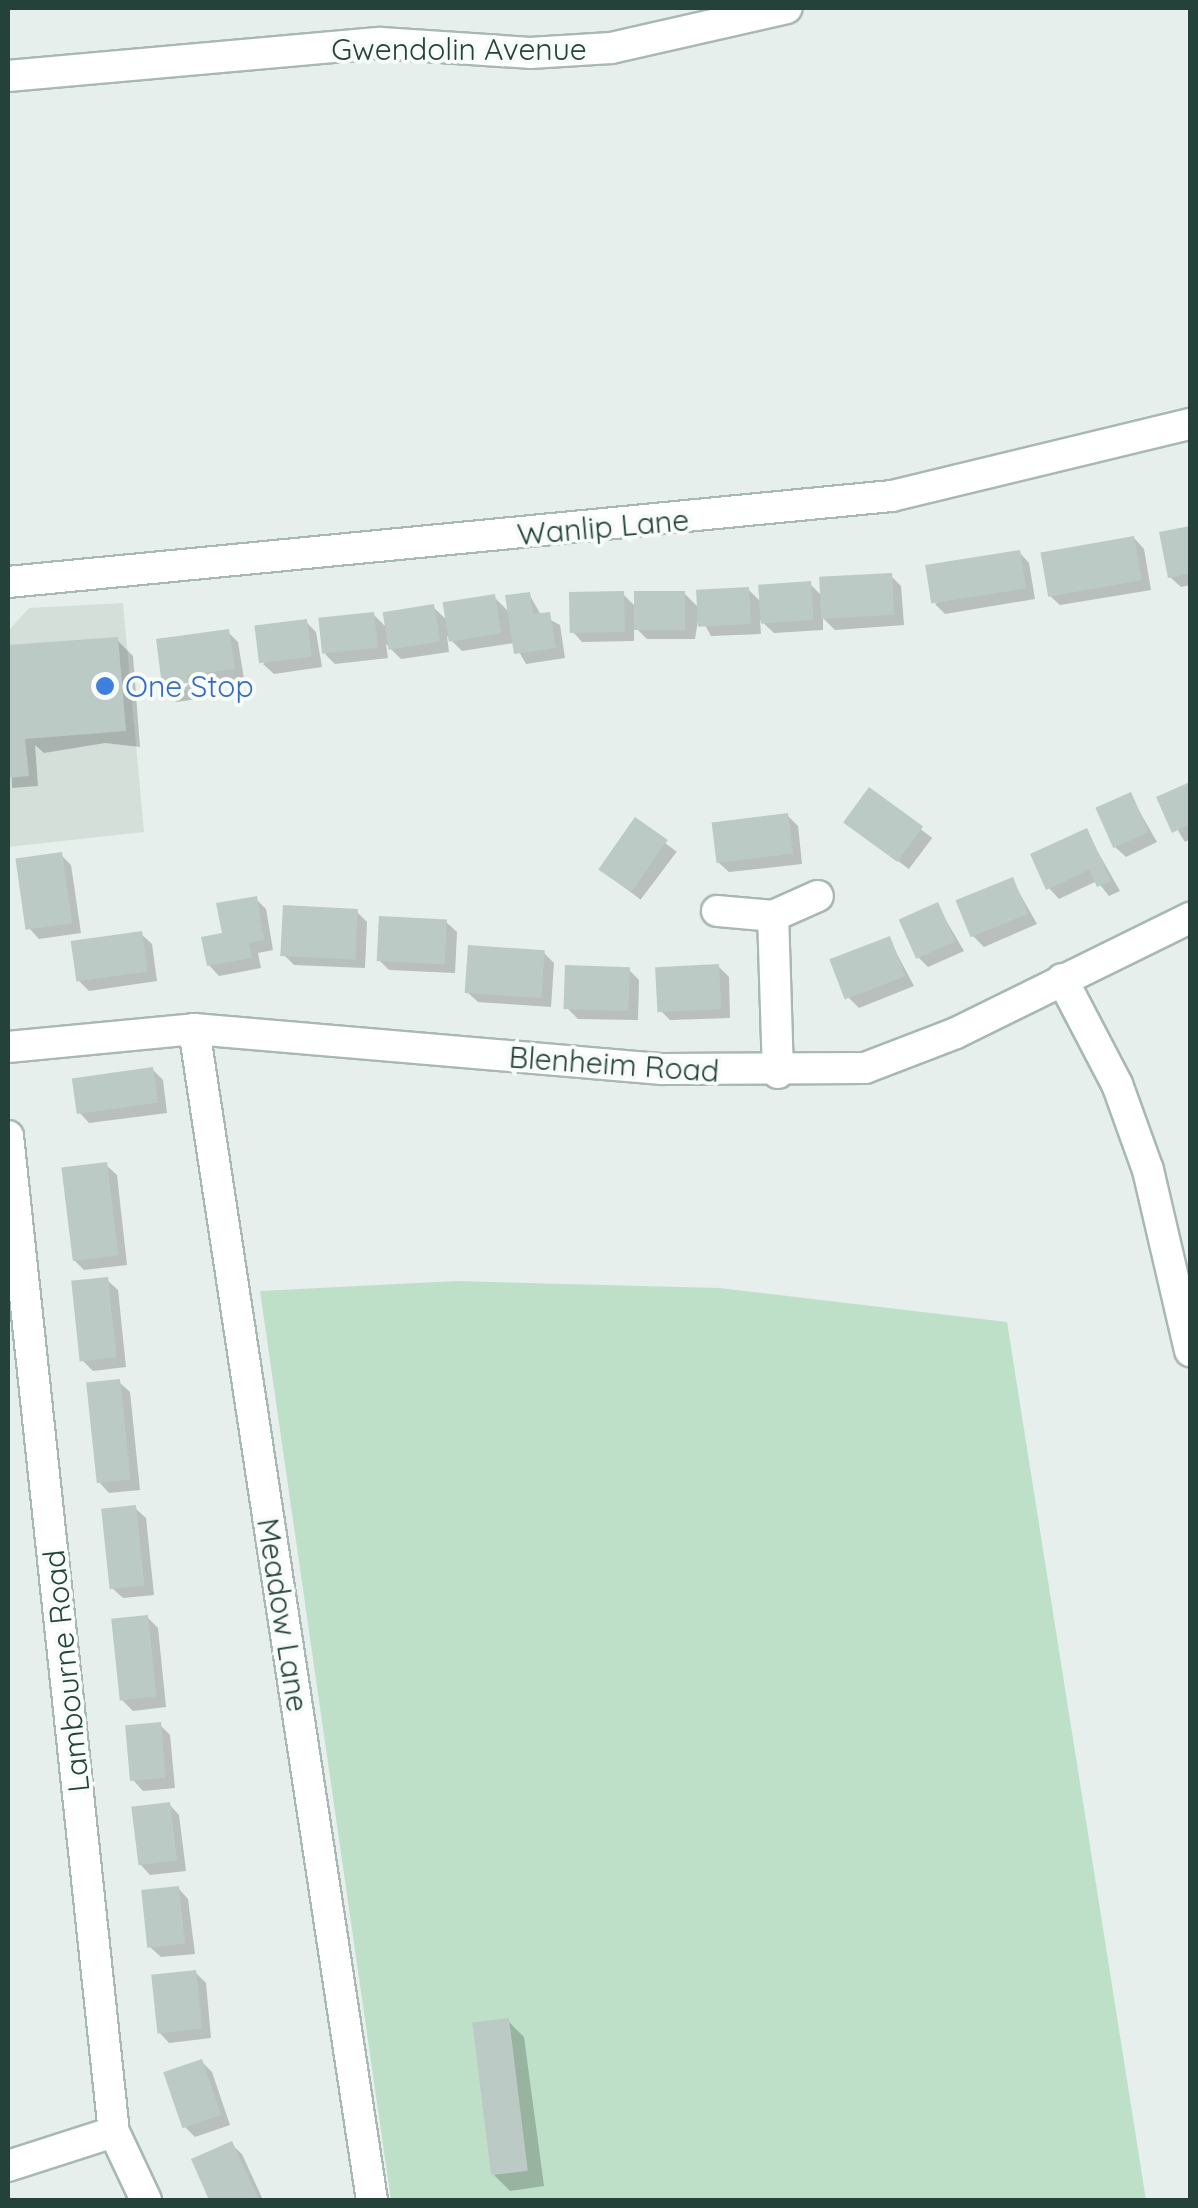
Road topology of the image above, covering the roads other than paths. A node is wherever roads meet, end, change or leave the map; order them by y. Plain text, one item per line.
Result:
1 (787, 8) edge
2 (8, 76) edge
3 (1190, 424) edge
4 (8, 582) edge
5 (818, 896) dead end
6 (717, 911) dead end
7 (773, 916) junction
8 (1190, 918) edge
9 (1062, 980) junction
10 (194, 1029) junction
11 (8, 1047) edge
12 (778, 1073) junction
13 (8, 1136) edge
14 (1190, 1351) edge
15 (114, 2132) junction
16 (8, 2166) edge
17 (146, 2200) edge
18 (372, 2200) edge

1 - 2 street, Gwendolin Avenue
3 - 4 street, Wanlip Lane
5 - 7 street
6 - 7 street
7 - 12 street
8 - 9 street, Blenheim Road
9 - 12 street, Blenheim Road
9 - 14 street
10 - 11 street, Blenheim Road
10 - 12 street, Blenheim Road
10 - 18 street, Meadow Lane
13 - 15 street, Lambourne Road
15 - 16 street
15 - 17 street, Lambourne Road

